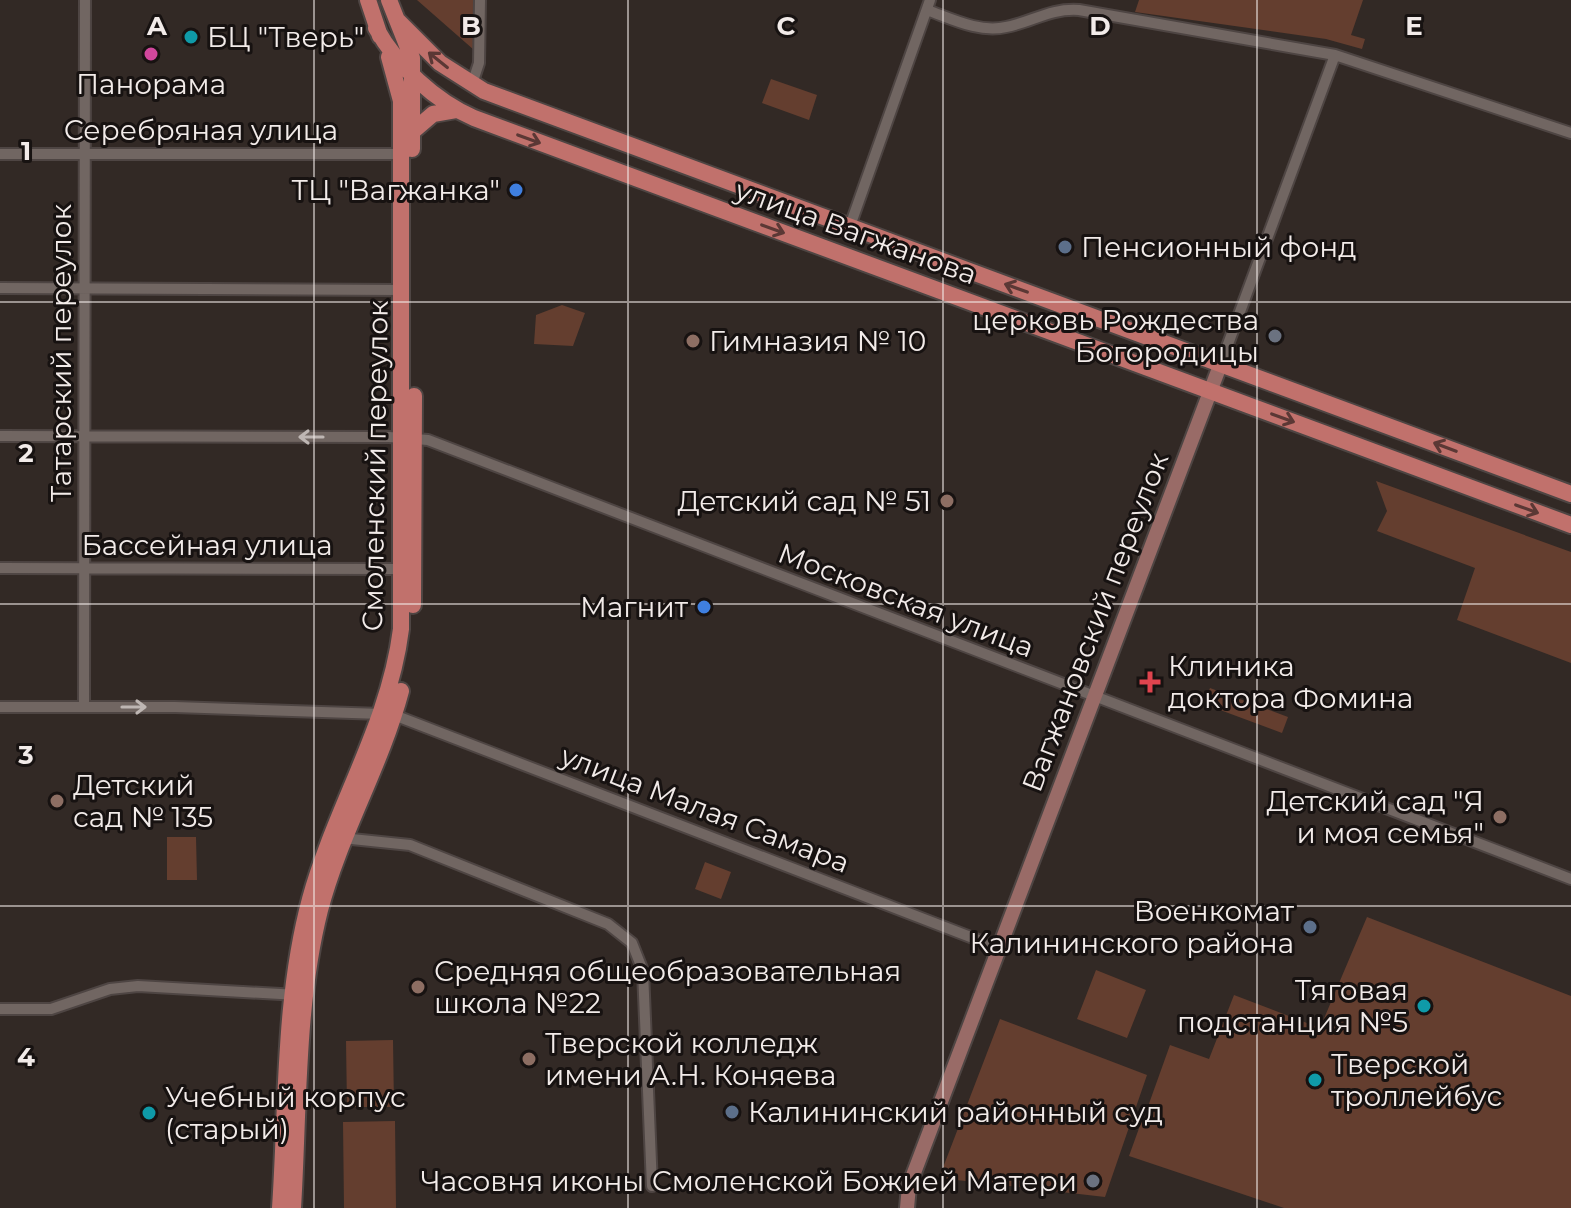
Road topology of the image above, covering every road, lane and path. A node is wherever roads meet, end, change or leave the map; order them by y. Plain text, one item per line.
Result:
1 (85, 0) edge
2 (368, 0) edge
3 (389, 0) edge
4 (480, 0) edge
5 (929, 5) edge
6 (398, 21) junction
7 (376, 28) junction
8 (1335, 55) junction
9 (414, 75) junction
10 (478, 88) junction
11 (432, 92) junction
12 (414, 103) junction
13 (456, 110) junction
14 (1571, 133) edge
15 (407, 134) junction
16 (0, 154) edge
17 (85, 154) junction
18 (401, 154) junction
19 (850, 226) junction
20 (0, 288) edge
21 (85, 288) junction
22 (403, 290) junction
23 (1221, 363) junction
24 (1210, 391) junction
25 (0, 436) edge
26 (84, 436) junction
27 (409, 438) junction
28 (1571, 494) edge
29 (1571, 525) edge
30 (0, 568) edge
31 (84, 569) junction
32 (409, 569) junction
33 (1094, 697) junction
34 (0, 707) edge
35 (84, 707) junction
36 (388, 714) junction
37 (338, 837) junction
38 (1571, 879) edge
39 (999, 948) junction
40 (300, 995) junction
41 (0, 1009) edge
42 (652, 1186) dead end
43 (280, 1208) edge
44 (293, 1208) edge
45 (907, 1208) edge

1 - 17 street, Татарский переулок
2 - 7 main road, Смоленский переулок
3 - 6 main road, Смоленский переулок
4 - 10 street
5 - 8 street
5 - 19 street
6 - 9 main road, Смоленский переулок
10 -> 6 main road, улица Вагжанова
7 - 9 main road, улица Вагжанова
7 - 15 main road, Смоленский переулок
8 - 14 street
8 - 23 street, Вагжановский переулок
9 - 11 main road, улица Вагжанова
9 - 12 main road, Смоленский переулок
10 - 11 main road
10 - 19 main road, улица Вагжанова
11 - 12 main road
11 - 13 main road, улица Вагжанова
12 - 15 main road, Смоленский переулок
13 - 15 main road
13 -> 24 main road, улица Вагжанова
15 - 18 main road, Смоленский переулок
15 - 27 main road, Смоленский переулок
16 - 17 street, Серебряная улица
17 - 18 street, Серебряная улица
17 - 21 street, Татарский переулок
18 - 22 main road, Смоленский переулок
23 -> 19 main road, улица Вагжанова
20 - 21 street
21 - 22 street
21 - 26 street, Татарский переулок
22 - 27 main road, Смоленский переулок
23 - 24 street, Вагжановский переулок
28 -> 23 main road, улица Вагжанова
24 -> 29 main road, улица Вагжанова
24 - 33 street, Вагжановский переулок
25 - 26 street, Московская улица
27 -> 26 street, Московская улица
26 - 31 street, Татарский переулок
27 - 32 main road, Смоленский переулок
27 - 33 street, Московская улица
30 - 31 street, Бассейная улица
31 - 32 street, Бассейная улица
31 - 35 street, Татарский переулок
32 - 36 main road, Смоленский переулок
33 - 38 street, Московская улица
33 - 39 street, Вагжановский переулок
34 - 35 street, улица Малая Самара
35 -> 36 street, улица Малая Самара
36 - 37 main road, Смоленский переулок
36 - 39 street, улица Малая Самара
37 - 40 main road, Смоленский переулок
37 - 42 street
39 - 45 street, Вагжановский переулок
40 - 41 street
40 - 43 main road, Смоленский переулок
40 - 44 main road, Смоленский переулок

